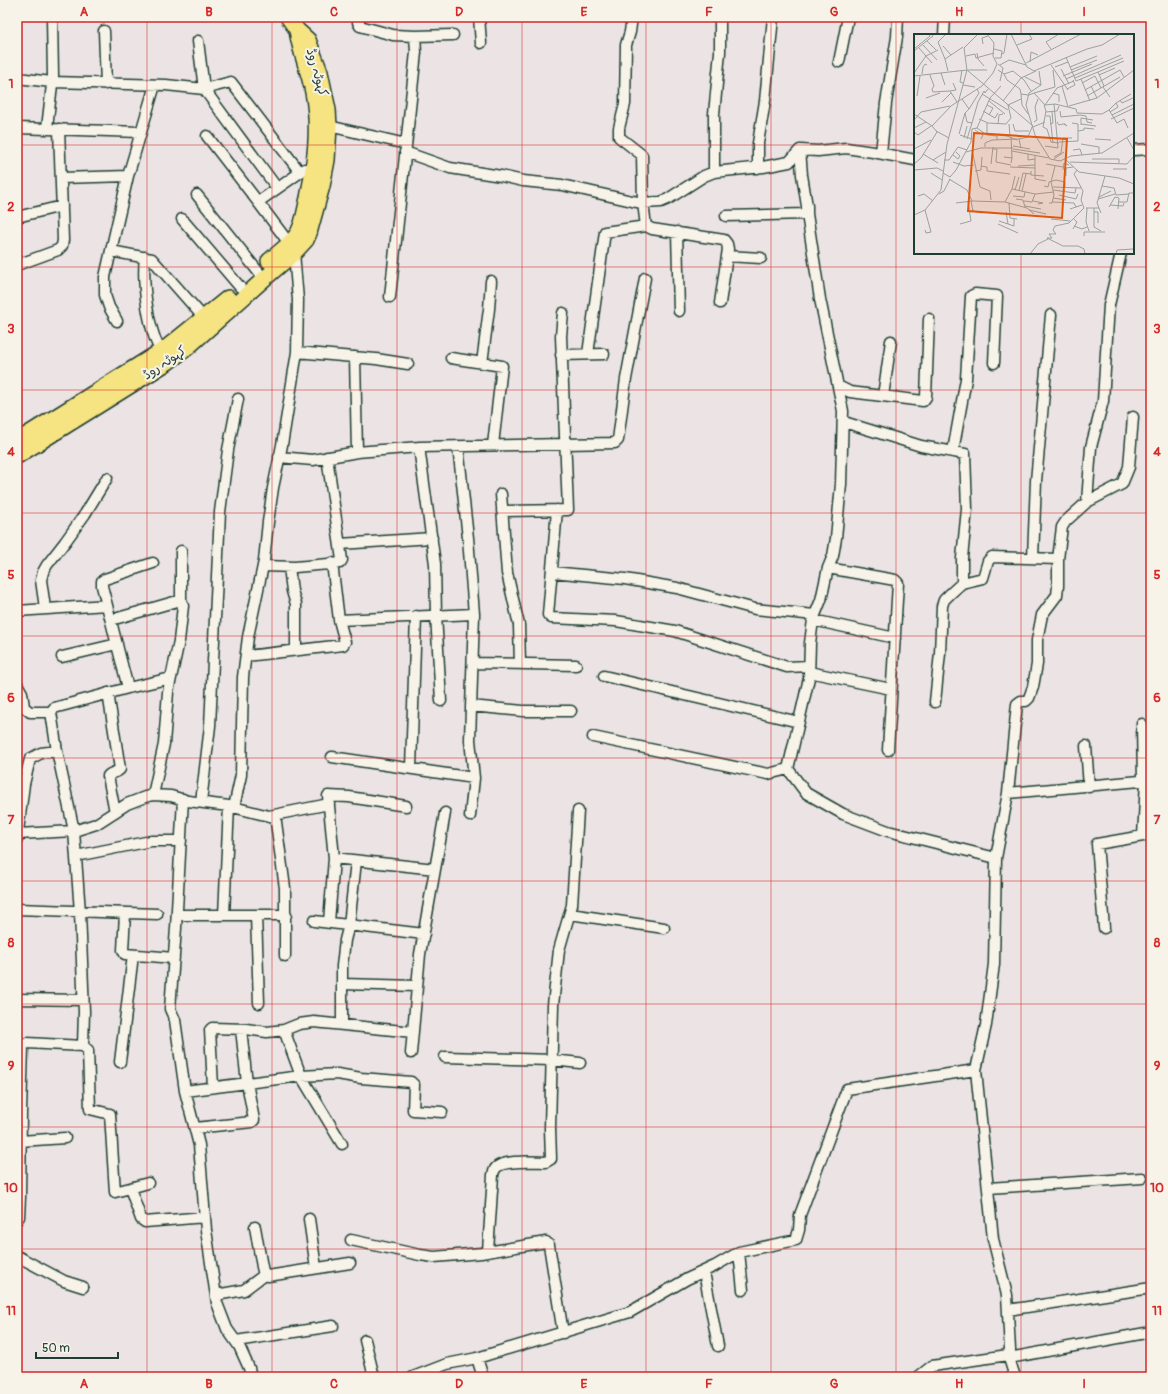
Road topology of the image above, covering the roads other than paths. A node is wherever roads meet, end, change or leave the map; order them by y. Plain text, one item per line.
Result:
1 (52, 17) edge
2 (288, 17) edge
3 (360, 17) edge
4 (479, 17) edge
5 (632, 17) edge
6 (720, 17) edge
7 (773, 17) edge
8 (848, 17) edge
9 (898, 17) edge
10 (945, 17) edge
11 (297, 30) junction
12 (104, 31) dead end
13 (944, 34) edge
14 (453, 35) dead end
15 (415, 36) junction
16 (198, 41) dead end
17 (481, 43) dead end
18 (840, 62) dead end
19 (17, 78) edge
20 (52, 82) junction
21 (106, 84) junction
22 (154, 85) junction
23 (204, 89) junction
24 (329, 126) junction
25 (17, 128) edge
26 (47, 128) junction
27 (59, 129) junction
28 (140, 132) junction
29 (207, 136) dead end
30 (405, 148) junction
31 (1151, 149) edge
32 (800, 150) junction
33 (1134, 150) edge
34 (880, 153) junction
35 (914, 160) edge
36 (315, 162) junction
37 (758, 168) junction
38 (300, 172) junction
39 (714, 172) junction
40 (128, 176) junction
41 (61, 178) junction
42 (277, 188) junction
43 (197, 194) dead end
44 (258, 202) junction
45 (643, 203) junction
46 (62, 206) junction
47 (807, 214) junction
48 (726, 216) dead end
49 (17, 217) edge
50 (182, 219) dead end
51 (646, 226) junction
52 (677, 232) junction
53 (292, 248) junction
54 (111, 251) junction
55 (1122, 254) edge
56 (727, 256) junction
57 (145, 257) junction
58 (761, 258) dead end
59 (17, 265) edge
60 (261, 275) junction
61 (645, 278) dead end
62 (491, 281) dead end
63 (240, 288) junction
64 (390, 297) dead end
65 (720, 303) dead end
66 (679, 311) dead end
67 (562, 313) dead end
68 (1051, 315) dead end
69 (204, 318) junction
70 (930, 319) dead end
71 (117, 321) dead end
72 (891, 341) dead end
73 (297, 352) junction
74 (588, 354) junction
75 (604, 354) dead end
76 (561, 355) junction
77 (164, 357) junction
78 (356, 357) junction
79 (451, 358) dead end
80 (994, 362) dead end
81 (482, 363) junction
82 (408, 364) dead end
83 (838, 386) junction
84 (883, 396) junction
85 (238, 399) dead end
86 (1133, 417) dead end
87 (844, 422) junction
88 (17, 441) edge
89 (566, 444) junction
90 (493, 445) junction
91 (458, 446) junction
92 (419, 447) junction
93 (953, 451) junction
94 (357, 452) junction
95 (17, 456) edge
96 (279, 457) junction
97 (327, 457) junction
98 (107, 478) dead end
99 (501, 494) dead end
100 (1087, 502) junction
101 (557, 510) junction
102 (502, 511) junction
103 (432, 538) junction
104 (340, 544) junction
105 (181, 551) dead end
106 (1033, 558) junction
107 (1058, 559) junction
108 (152, 562) dead end
109 (332, 563) junction
110 (263, 566) junction
111 (289, 567) junction
112 (828, 568) junction
113 (552, 572) junction
114 (962, 583) junction
115 (181, 600) junction
116 (107, 605) junction
117 (45, 608) junction
118 (17, 611) edge
119 (474, 614) junction
120 (436, 615) junction
121 (416, 616) junction
122 (814, 617) junction
123 (111, 620) junction
124 (339, 620) junction
125 (895, 638) junction
126 (117, 644) junction
127 (296, 650) junction
128 (246, 656) junction
129 (62, 657) dead end
130 (473, 663) junction
131 (520, 664) junction
132 (576, 665) dead end
133 (809, 669) junction
134 (604, 676) dead end
135 (171, 678) junction
136 (17, 684) edge
137 (128, 688) junction
138 (891, 688) junction
139 (108, 693) junction
140 (441, 701) dead end
141 (935, 702) dead end
142 (471, 706) junction
143 (571, 711) dead end
144 (51, 712) junction
145 (799, 722) junction
146 (1142, 724) dead end
147 (593, 737) dead end
148 (1086, 746) dead end
149 (57, 750) junction
150 (888, 750) dead end
151 (332, 757) dead end
152 (410, 768) junction
153 (788, 768) junction
154 (474, 778) junction
155 (1146, 781) edge
156 (1089, 787) junction
157 (1008, 793) junction
158 (153, 795) junction
159 (183, 799) junction
160 (200, 802) junction
161 (329, 804) junction
162 (232, 806) junction
163 (406, 806) dead end
164 (578, 811) dead end
165 (115, 812) junction
166 (446, 813) dead end
167 (275, 815) junction
168 (470, 816) dead end
169 (74, 831) junction
170 (1147, 835) edge
171 (17, 836) edge
172 (181, 841) junction
173 (76, 856) junction
174 (334, 858) junction
175 (996, 858) junction
176 (356, 861) junction
177 (435, 869) junction
178 (17, 909) edge
179 (80, 912) junction
180 (125, 914) junction
181 (157, 914) dead end
182 (570, 914) junction
183 (177, 915) junction
184 (224, 915) junction
185 (256, 915) junction
186 (286, 915) junction
187 (314, 921) dead end
188 (329, 922) junction
189 (348, 925) junction
190 (664, 928) dead end
191 (1104, 928) dead end
192 (424, 934) junction
193 (134, 955) junction
194 (285, 956) dead end
195 (174, 958) junction
196 (342, 984) junction
197 (417, 986) junction
198 (17, 998) edge
199 (83, 1000) junction
200 (259, 1003) dead end
201 (342, 1025) junction
202 (241, 1029) junction
203 (284, 1030) junction
204 (412, 1032) junction
205 (83, 1046) junction
206 (411, 1053) dead end
207 (445, 1057) dead end
208 (552, 1060) junction
209 (120, 1062) dead end
210 (580, 1063) dead end
211 (976, 1070) junction
212 (301, 1076) junction
213 (247, 1083) junction
214 (213, 1087) junction
215 (186, 1091) junction
216 (442, 1112) dead end
217 (195, 1128) junction
218 (65, 1138) dead end
219 (20, 1141) junction
220 (342, 1144) dead end
221 (1142, 1178) dead end
222 (148, 1184) dead end
223 (130, 1188) junction
224 (988, 1188) junction
225 (18, 1197) edge
226 (205, 1217) junction
227 (309, 1219) dead end
228 (17, 1220) edge
229 (256, 1227) dead end
230 (351, 1240) dead end
231 (488, 1251) junction
232 (739, 1252) junction
233 (17, 1256) edge
234 (350, 1263) dead end
235 (316, 1268) junction
236 (704, 1272) junction
237 (264, 1275) junction
238 (83, 1287) dead end
239 (1151, 1288) edge
240 (743, 1290) dead end
241 (216, 1295) junction
242 (1008, 1310) junction
243 (333, 1326) dead end
244 (1151, 1332) edge
245 (563, 1333) junction
246 (365, 1340) dead end
247 (236, 1341) junction
248 (718, 1346) dead end
249 (1008, 1357) junction
250 (477, 1358) junction
251 (251, 1377) edge
252 (374, 1377) edge
253 (413, 1377) edge
254 (483, 1377) edge
255 (918, 1377) edge
256 (1015, 1377) edge

1 - 20 street
2 - 11 main road
3 - 15 street
4 - 17 street
5 - 45 street
6 - 39 street
7 - 37 street
8 - 18 street
9 - 34 street
10 - 13 street
11 - 24 main road, کہوٹہ روڈ
11 - 36 main road, کہوٹہ روڈ
12 - 21 street
14 - 15 street
15 - 30 street
16 - 23 street
19 - 20 street
20 - 21 street
20 - 26 street
21 - 22 street
22 - 23 street
22 - 28 street
23 - 38 street
23 - 42 street
24 - 30 street
24 - 53 main road, کہوٹہ روڈ
25 - 26 street
26 - 27 street
27 - 28 street
27 - 41 street
28 - 40 street
29 - 44 street
30 - 45 street
30 - 64 street
31 - 33 street
32 - 34 street
32 - 37 street
32 - 47 street
34 - 35 street
36 - 38 street
36 - 53 main road, کہوٹہ روڈ
37 - 39 street
38 - 42 street
39 - 45 street
40 - 41 street
40 - 54 street
41 - 46 street
42 - 44 street
43 - 60 street
44 - 53 street
45 - 51 street
46 - 49 street
46 - 59 street
47 - 48 street
47 - 83 street
50 - 63 street
51 - 52 street
51 - 74 street
52 - 56 street
52 - 66 street
53 - 60 main road, کہوٹہ روڈ
53 - 73 street
54 - 57 street
54 - 71 street
55 - 100 street
56 - 58 street
56 - 65 street
57 - 69 street
57 - 77 street
60 - 63 main road, کہوٹہ روڈ
60 - 77 main road, کہوٹہ روڈ
61 - 89 street
62 - 81 street
63 - 69 main road, کہوٹہ روڈ
67 - 76 street
68 - 106 street
69 - 77 main road, کہوٹہ روڈ
70 - 84 street
72 - 84 street
73 - 78 street
73 - 96 street
74 - 75 street
74 - 76 street
76 - 89 street
77 - 88 main road, کہوٹہ روڈ
77 - 95 main road, کہوٹہ روڈ
78 - 82 street
78 - 94 street
79 - 81 street
80 - 93 street
81 - 90 street
83 - 84 street
83 - 87 street
85 - 160 street
86 - 100 street
87 - 93 street
87 - 112 street
89 - 90 street
89 - 101 street
90 - 91 street
91 - 92 street
91 - 119 street
92 - 94 street
92 - 103 street
93 - 114 street
94 - 97 street
96 - 97 street
96 - 110 street
97 - 104 street
98 - 117 street
99 - 102 street
100 - 107 street
101 - 102 street
101 - 113 street
102 - 131 street
103 - 104 street
103 - 120 street
104 - 109 street
105 - 115 street
106 - 107 street
106 - 114 street
107 - 157 street
108 - 116 street
109 - 111 street
109 - 124 street
110 - 111 street
110 - 128 street
111 - 127 street
112 - 122 street
112 - 125 street
113 - 122 street
113 - 133 street
114 - 141 street
115 - 123 street
115 - 135 street
116 - 117 street
116 - 123 street
117 - 118 street
119 - 120 street
119 - 130 street
120 - 121 street
120 - 140 street
121 - 124 street
121 - 152 street
122 - 125 street
122 - 133 street
123 - 126 street
124 - 127 street
125 - 138 street
126 - 129 street
126 - 137 street
127 - 128 street
128 - 162 street
130 - 131 street
130 - 142 street
131 - 132 street
133 - 138 street
133 - 145 street
134 - 145 street
135 - 137 street
135 - 158 street
136 - 144 street
137 - 139 street
138 - 150 street
139 - 144 street
139 - 165 street
142 - 143 street
142 - 154 street
144 - 149 street
145 - 153 street
146 - 155 street
147 - 153 street
148 - 156 street
149 - 169 street
149 - 171 street
151 - 152 street
152 - 154 street
153 - 175 street
154 - 168 street
155 - 156 street
155 - 170 street
156 - 157 street
157 - 175 street
158 - 159 street
158 - 165 street
159 - 160 street
159 - 172 street
160 - 162 street
161 - 163 street
161 - 167 street
161 - 174 street
162 - 167 street
162 - 184 street
164 - 182 street
165 - 169 street
166 - 177 street
167 - 186 street
169 - 171 street
169 - 173 street
170 - 191 street
172 - 173 street
172 - 183 street
173 - 179 street
174 - 176 street
174 - 188 street
175 - 211 street
176 - 177 street
176 - 189 street
177 - 192 street
178 - 179 street
179 - 180 street
179 - 199 street
180 - 181 street
180 - 193 street
182 - 190 street
182 - 208 street
183 - 184 street
183 - 195 street
184 - 185 street
185 - 186 street
185 - 200 street
186 - 194 street
187 - 188 street
188 - 189 street
189 - 192 street
189 - 196 street
192 - 197 street
193 - 195 street
193 - 209 street
195 - 215 street
196 - 197 street
196 - 201 street
197 - 204 street
198 - 199 street
199 - 205 street
201 - 203 street
201 - 204 street
202 - 203 street
202 - 213 street
202 - 214 street
203 - 212 street
204 - 206 street
205 - 219 street
205 - 223 street
207 - 208 street
208 - 210 street
208 - 231 street
211 - 224 street
211 - 232 street
212 - 213 street
212 - 216 street
212 - 220 street
213 - 214 street
213 - 217 street
214 - 215 street
215 - 217 street
217 - 226 street
218 - 219 street
219 - 225 street
221 - 224 street
222 - 223 street
223 - 226 street
224 - 242 street
225 - 228 street
226 - 241 street
227 - 235 street
229 - 237 street
230 - 231 street
231 - 245 street
232 - 236 street
232 - 240 street
233 - 238 street
234 - 235 street
235 - 237 street
236 - 245 street
236 - 248 street
237 - 241 street
239 - 242 street
241 - 247 street
242 - 249 street
243 - 247 street
244 - 249 street
245 - 250 street
246 - 252 street
247 - 251 street
249 - 255 street
249 - 256 street
250 - 253 street
250 - 254 street

